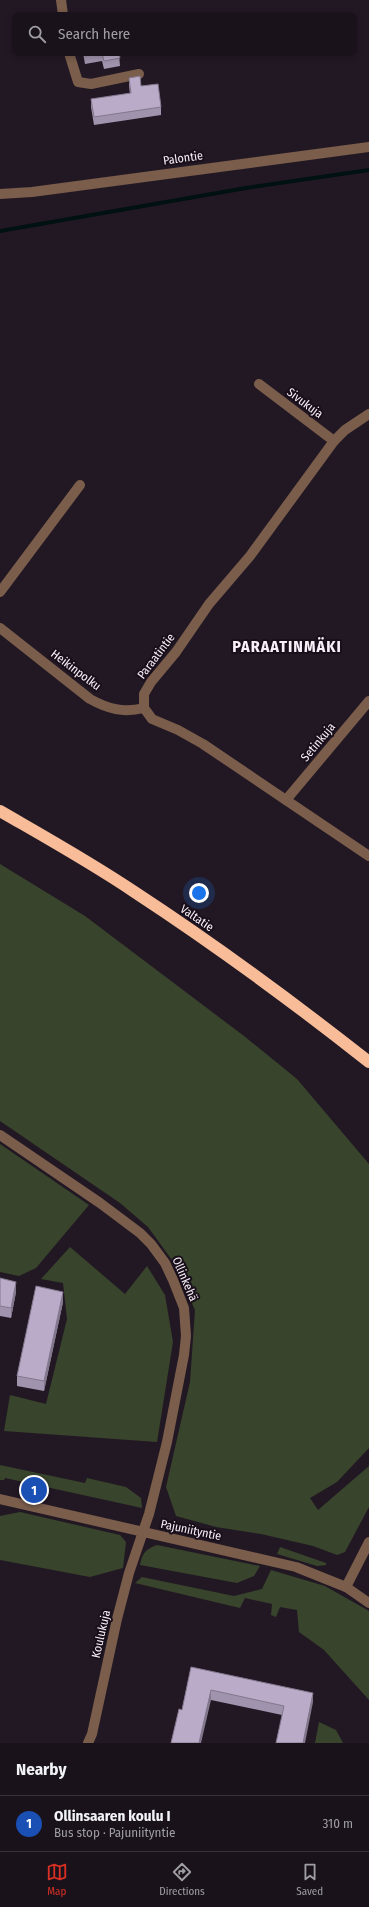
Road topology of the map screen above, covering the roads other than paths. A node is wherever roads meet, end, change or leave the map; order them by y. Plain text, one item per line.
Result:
1 (61, 0) edge
2 (63, 12) edge
3 (70, 56) edge
4 (139, 74) dead end
5 (369, 147) edge
6 (0, 194) edge
7 (259, 384) dead end
8 (369, 414) edge
9 (334, 442) junction
10 (80, 485) dead end
11 (0, 592) edge
12 (0, 628) edge
13 (369, 701) edge
14 (144, 708) junction
15 (286, 800) junction
16 (0, 811) edge
17 (369, 856) edge
18 (369, 1062) edge
19 (0, 1135) edge
20 (0, 1500) edge
21 (142, 1532) junction
22 (369, 1542) edge
23 (346, 1588) junction
24 (369, 1603) edge
25 (88, 1743) edge

1 - 2 street
3 - 4 street
5 - 6 street, Palontie
7 - 9 street, Sivukuja
8 - 9 street, Paraatintie
9 - 14 street, Paraatintie
10 - 11 street
12 - 14 street, Heikinpolku
13 - 15 street, Setinkuja
14 - 15 street
15 - 17 street
16 - 18 highway, Valtatie
19 - 21 street, Ollinkehä
20 - 21 street, Pajuniityntie
21 - 23 street, Pajuniityntie
21 - 25 street, Koulukuja
22 - 23 street
23 - 24 street, Pajuniityntie

